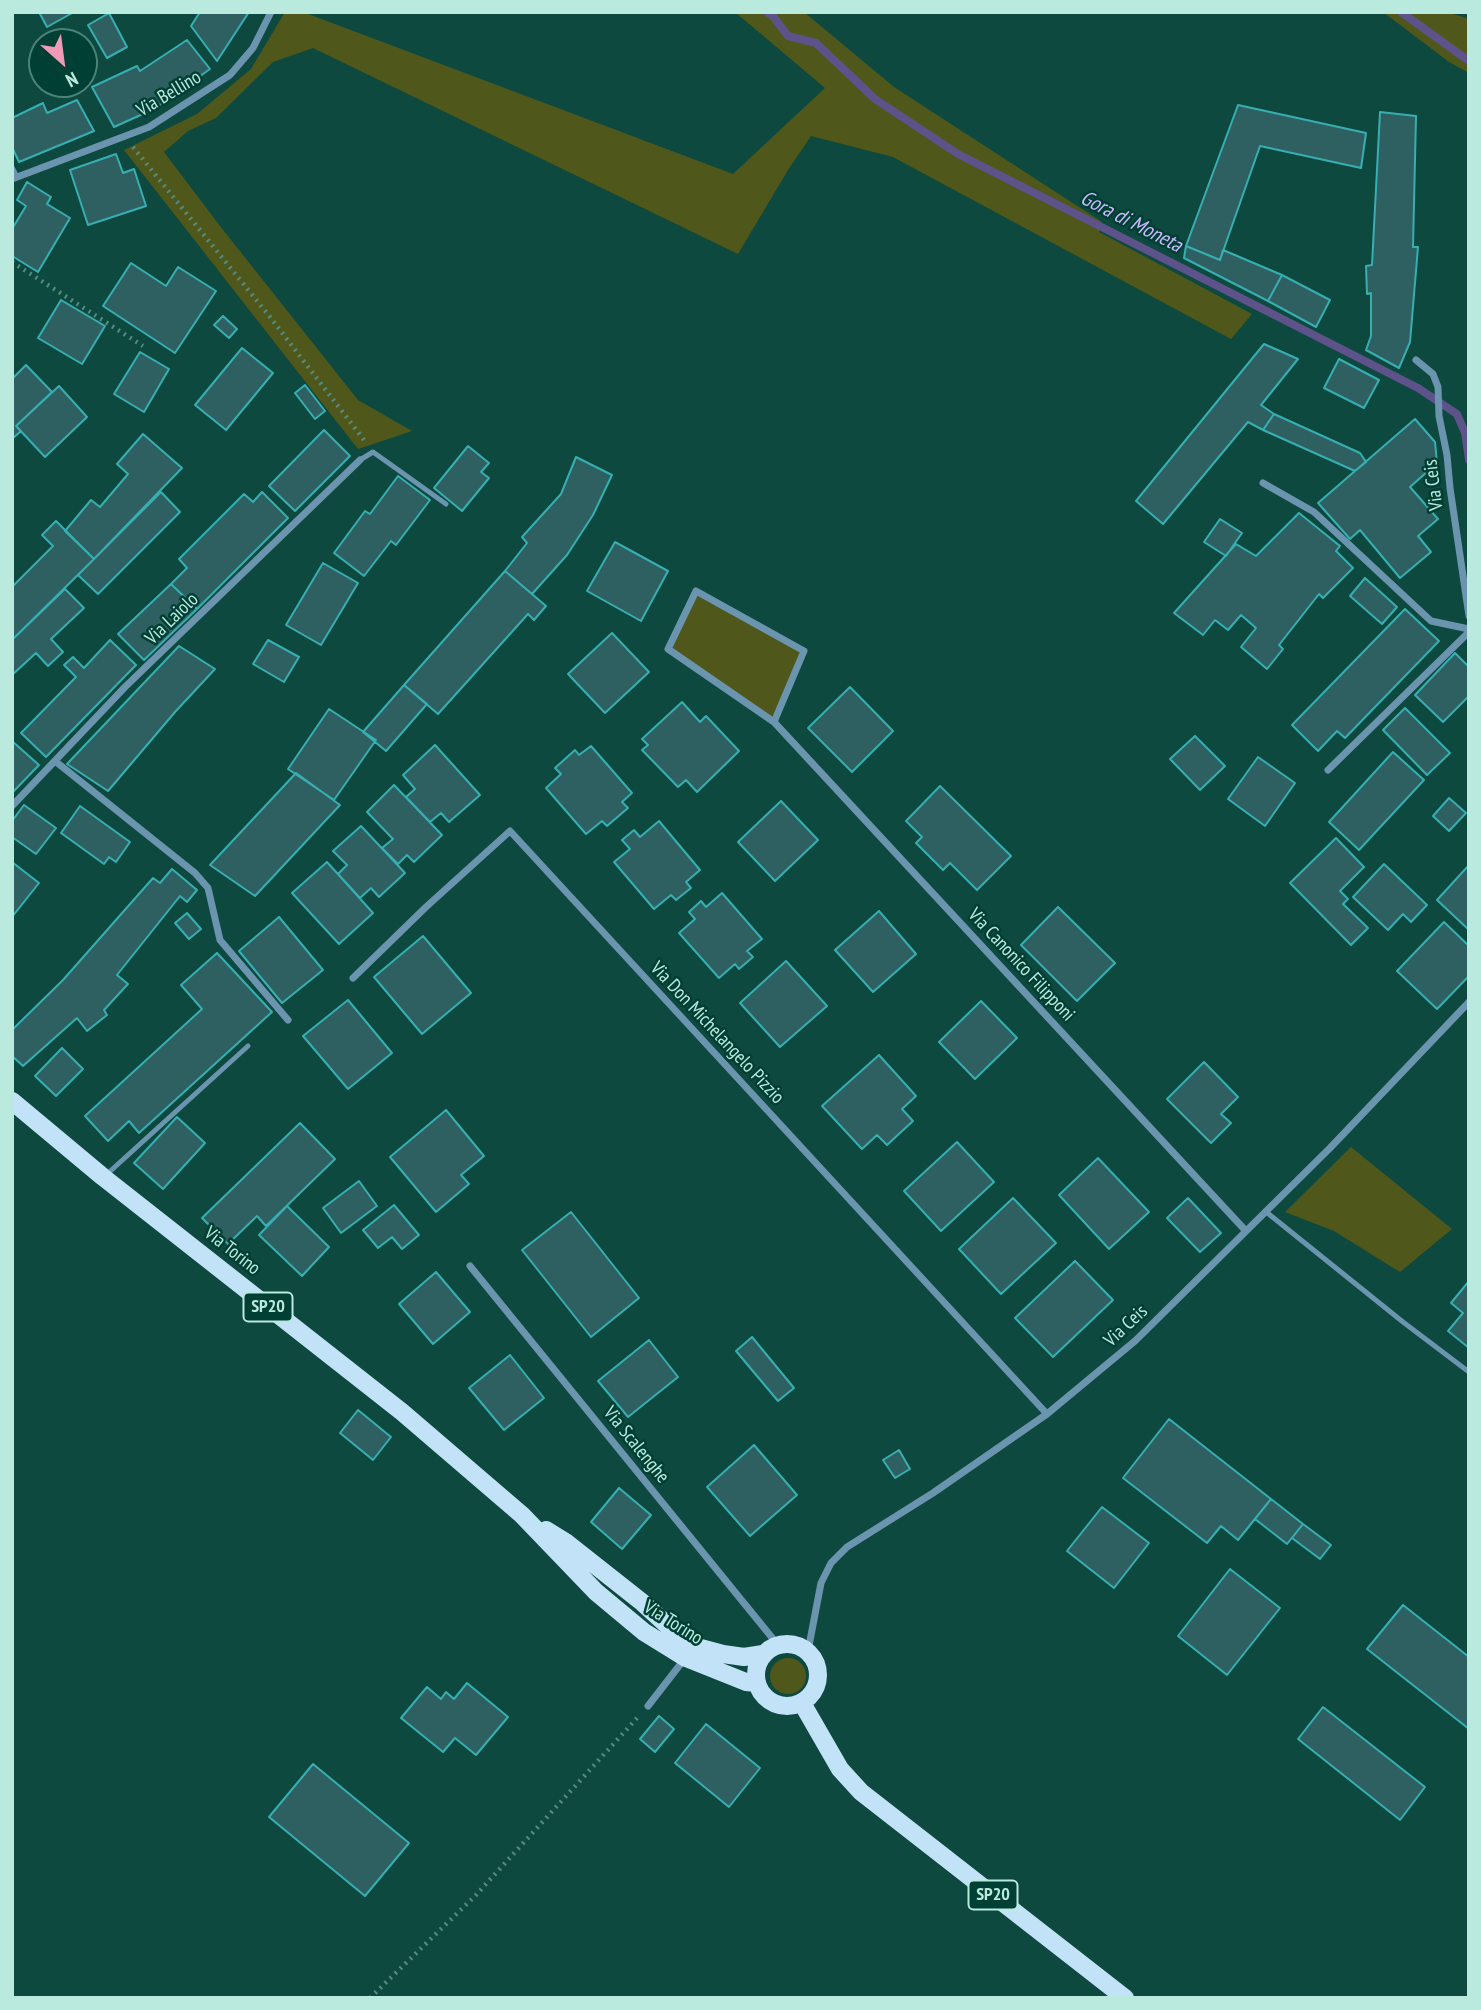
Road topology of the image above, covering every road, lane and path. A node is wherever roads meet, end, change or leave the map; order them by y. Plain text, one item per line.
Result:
1 (271, 12) edge
2 (124, 136) junction
3 (12, 167) edge
4 (15, 178) edge
5 (12, 262) edge
6 (143, 346) dead end
7 (1416, 360) dead end
8 (373, 452) junction
9 (360, 460) joint
10 (1263, 483) dead end
11 (446, 504) dead end
12 (1469, 616) edge
13 (1469, 631) edge
14 (774, 722) junction
15 (55, 761) junction
16 (1328, 770) dead end
17 (12, 806) edge
18 (353, 978) dead end
19 (1469, 1002) edge
20 (288, 1020) dead end
21 (248, 1046) dead end
22 (12, 1101) edge
23 (103, 1177) junction
24 (1265, 1212) junction
25 (1245, 1230) junction
26 (470, 1266) dead end
27 (1469, 1372) edge
28 (1047, 1414) junction
29 (770, 1649) junction
30 (808, 1651) junction
31 (690, 1652) junction
32 (757, 1683) junction
33 (802, 1703) junction
34 (648, 1706) joint
35 (370, 1998) edge
36 (1125, 1998) edge

1 - 2 street, Via Bellino
2 - 4 street, Via Bellino
2 - 8 path
3 - 4 lane
5 - 6 path
7 - 12 street, Via Ceis
8 - 9 lane
8 - 11 lane
9 - 15 street, Via Laiolo
10 - 13 street
13 - 16 street
14 - 14 street, Via Canonico Filipponi
14 - 25 street, Via Canonico Filipponi
15 - 17 street, Via Laiolo
15 - 20 street
18 - 28 street, Via Don Michelangelo Pizzio
19 - 24 street, Via Ceis
21 - 23 lane
22 - 23 main road, Via Torino / SP20
23 - 31 main road, Via Torino / SP20
24 - 25 street, Via Ceis
24 - 27 lane
25 - 28 street, Via Ceis
26 - 29 street, Via Scalenghe
28 - 30 street, Via Ceis
29 - 30 main road, SP20
29 - 31 main road, Via Torino / SP20
29 - 32 main road
30 - 33 main road
31 - 32 main road, Via Torino / SP20
31 - 34 street
32 - 33 main road, SP20
33 - 36 main road, SP20
34 - 35 path

